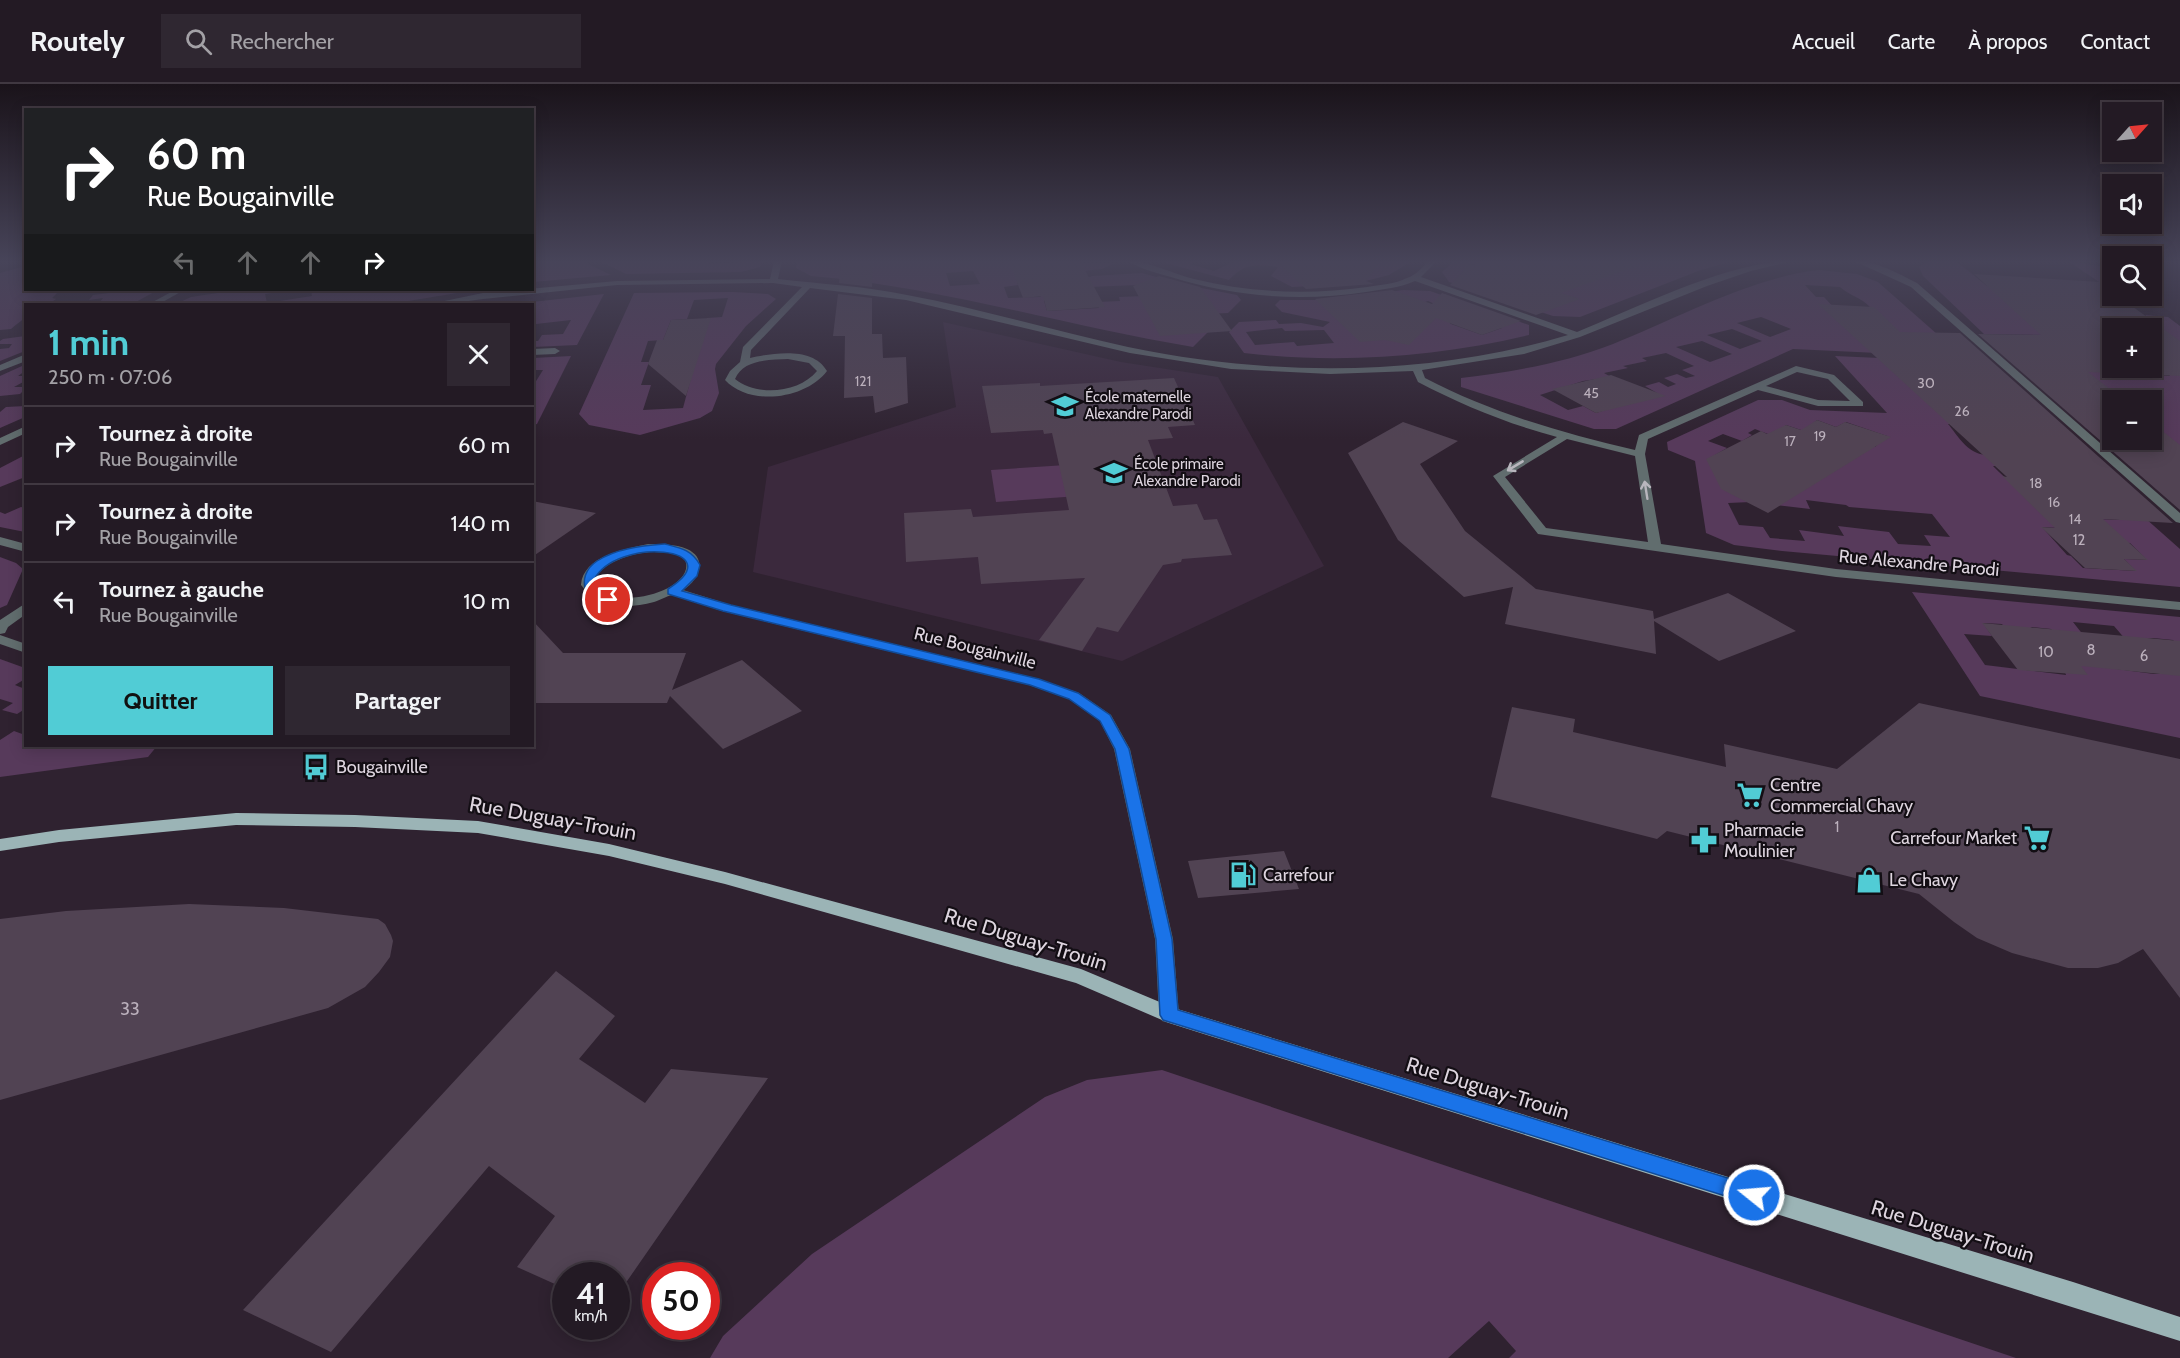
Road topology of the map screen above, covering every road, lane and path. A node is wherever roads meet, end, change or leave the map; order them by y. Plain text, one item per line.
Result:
1 (774, 320) edge
2 (1005, 320) edge
3 (1536, 320) edge
4 (1613, 320) edge
5 (1954, 320) edge
6 (1577, 335) junction
7 (555, 351) dead end
8 (534, 352) edge
9 (24, 358) edge
10 (745, 364) junction
11 (0, 368) edge
12 (1417, 368) junction
13 (1756, 386) junction
14 (24, 430) edge
15 (1565, 436) junction
16 (0, 442) edge
17 (1640, 454) junction
18 (2180, 519) edge
19 (0, 541) edge
20 (24, 547) edge
21 (1655, 548) junction
22 (672, 591) junction
23 (2180, 606) edge
24 (24, 608) edge
25 (0, 630) edge
26 (0, 639) edge
27 (24, 648) edge
28 (0, 845) edge
29 (1169, 1015) junction
30 (2180, 1329) edge

1 - 10 street
2 - 12 street
3 - 6 street
4 - 6 street
5 - 18 street
6 - 12 street
7 - 8 street
9 - 11 street
10 - 10 street
12 - 15 street
13 - 13 street
13 - 17 street
14 - 16 street
15 - 17 street
15 -> 21 street, Rue Alexandre Parodi
21 -> 17 street
19 - 20 street
21 - 23 street, Rue Alexandre Parodi
22 - 22 street
22 - 29 street, Rue Bougainville
24 - 25 street
26 - 27 street
28 - 29 main road, Rue Duguay-Trouin
29 - 30 main road, Rue Duguay-Trouin

